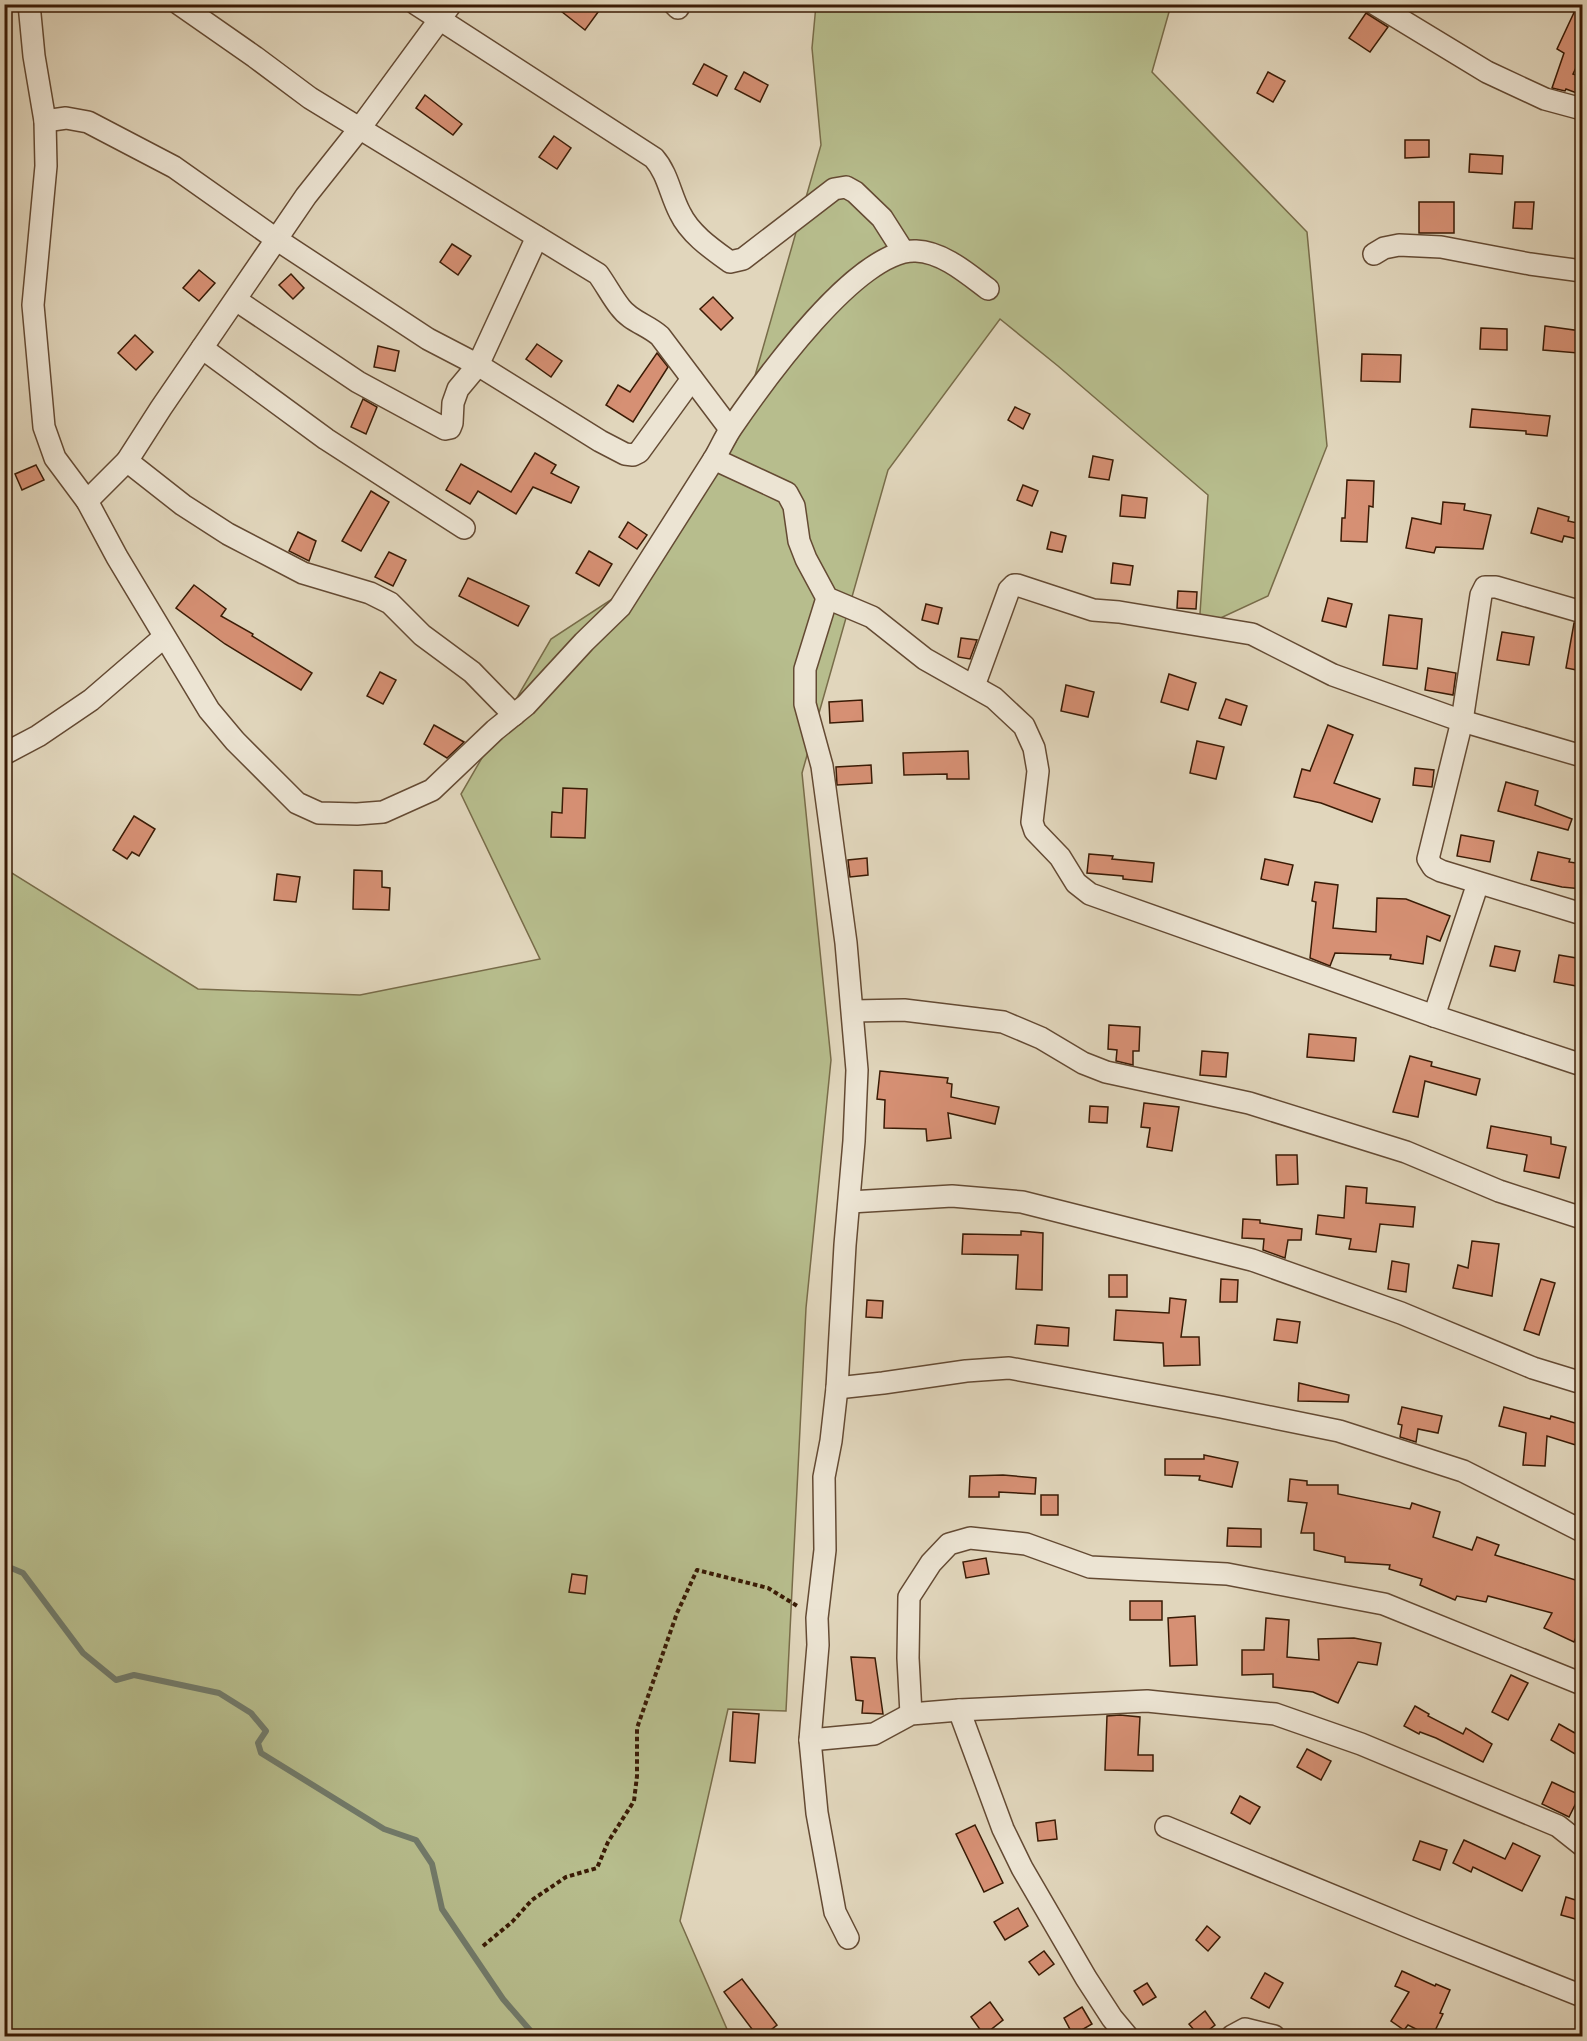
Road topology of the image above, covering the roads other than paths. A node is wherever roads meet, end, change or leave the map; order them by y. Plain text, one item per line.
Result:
1 (29, 4) edge
2 (179, 4) edge
3 (416, 4) edge
4 (1375, 4) edge
5 (445, 12) edge
6 (1582, 109) edge
7 (45, 121) junction
8 (360, 128) junction
9 (537, 237) junction
10 (276, 239) junction
11 (903, 251) junction
12 (1374, 254) dead end
13 (1582, 271) edge
14 (988, 290) dead end
15 (236, 300) junction
16 (202, 348) junction
17 (478, 365) junction
18 (692, 378) junction
19 (730, 429) junction
20 (714, 459) junction
21 (127, 460) junction
22 (87, 501) junction
23 (464, 528) dead end
24 (827, 598) junction
25 (1582, 612) edge
26 (164, 637) junction
27 (974, 686) junction
28 (514, 715) junction
29 (1462, 721) junction
30 (4, 754) edge
31 (1582, 756) edge
32 (1478, 883) junction
33 (1582, 914) edge
34 (853, 1011) junction
35 (1434, 1016) junction
36 (1582, 1065) edge
37 (850, 1202) junction
38 (1582, 1218) edge
39 (1582, 1383) edge
40 (837, 1388) junction
41 (1582, 1531) edge
42 (1582, 1684) edge
43 (959, 1710) junction
44 (911, 1714) junction
45 (810, 1740) junction
46 (1166, 1827) dead end
47 (1582, 1845) edge
48 (848, 1938) dead end
49 (1582, 1996) edge
50 (1244, 2034) edge
51 (1127, 2037) edge
52 (1274, 2037) edge

1 - 7 street
2 - 8 street
3 - 5 street
4 - 6 street
5 - 8 street
5 - 11 street
7 - 10 street
7 - 22 street
8 - 9 street
8 - 10 street
9 - 17 street
9 - 18 street
10 - 15 street
10 - 17 street
11 - 14 street
11 - 19 street
12 - 13 street
15 - 16 street
15 - 17 street
16 - 21 street
16 - 23 street
17 - 18 street
18 - 19 street
19 - 20 street
20 - 24 street
20 - 28 street
21 - 22 street
21 - 28 street
22 - 26 street
24 - 27 street
24 - 34 street
25 - 29 street
26 - 28 street
26 - 30 street
27 - 29 street
27 - 35 street
29 - 31 street
29 - 32 street
32 - 33 street
32 - 35 street
34 - 37 street
34 - 38 street
35 - 36 street
37 - 39 street
37 - 40 street
40 - 41 street
40 - 45 street
42 - 44 street
43 - 44 street
43 - 47 street
43 - 51 street
44 - 45 street
45 - 48 street
46 - 49 street
50 - 52 street

